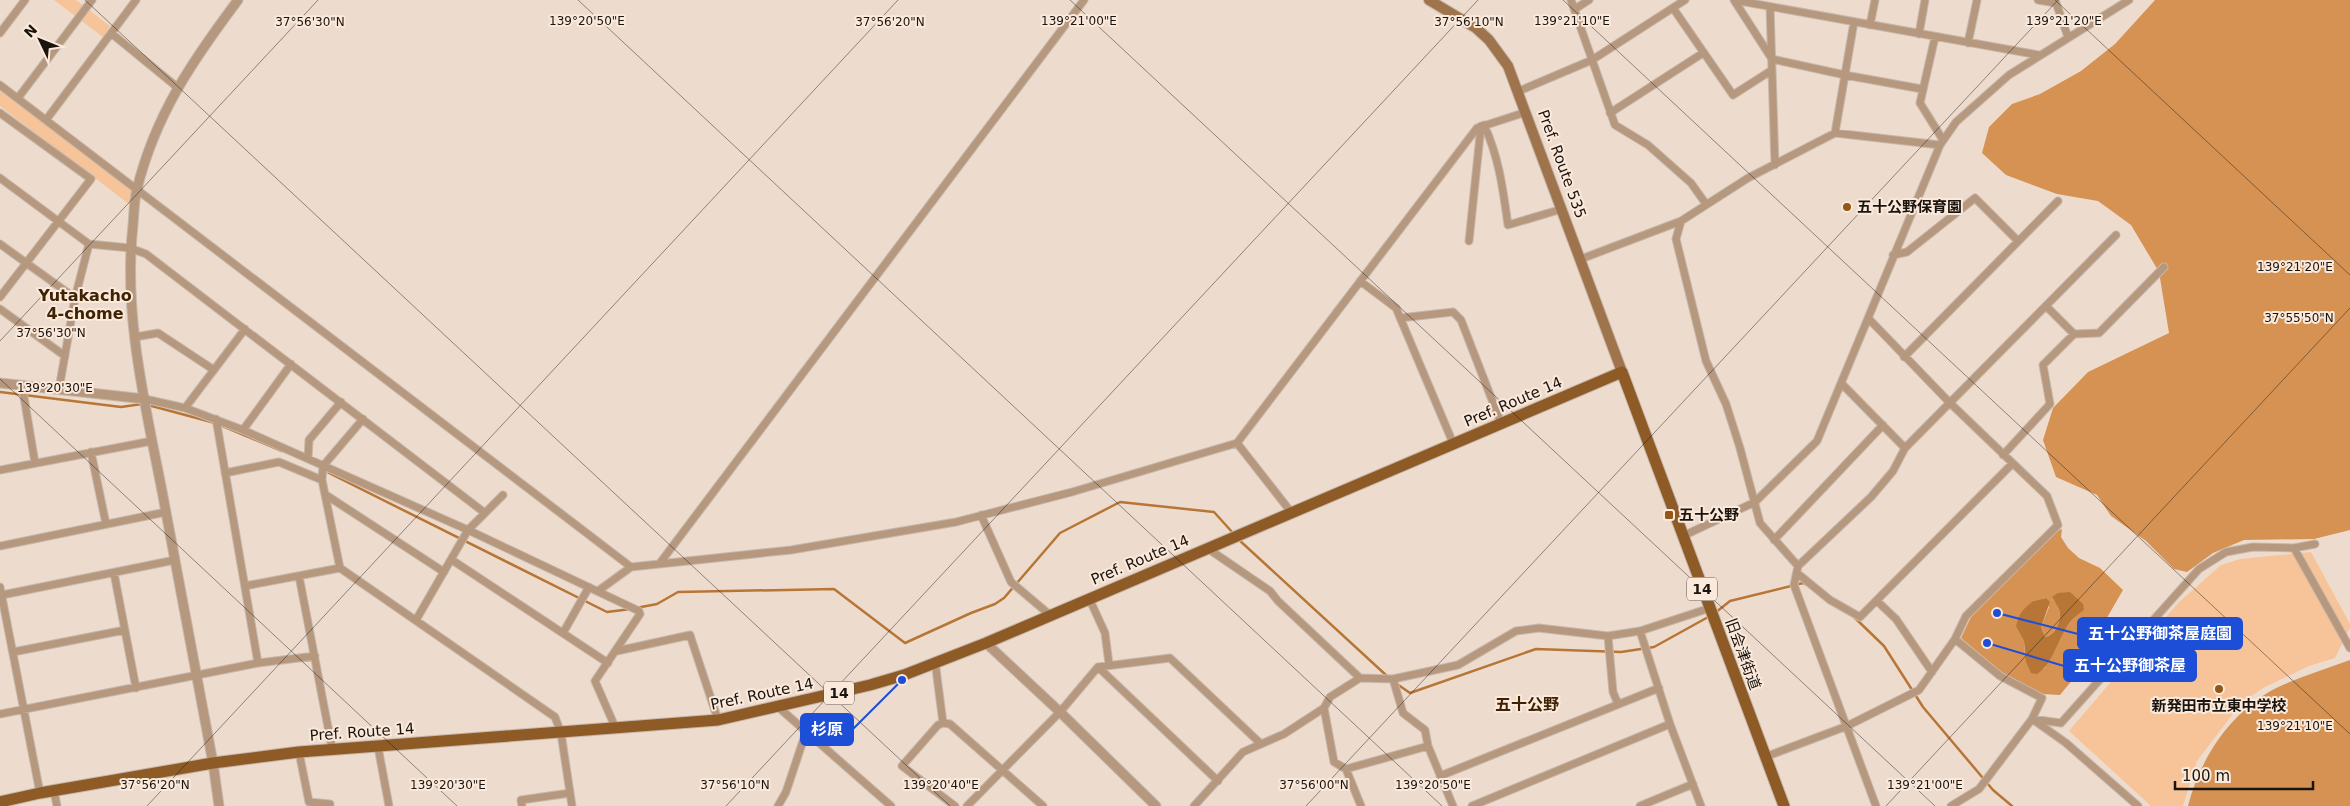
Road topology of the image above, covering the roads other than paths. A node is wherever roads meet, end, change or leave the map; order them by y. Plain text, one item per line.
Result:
1 (25, 0) edge
2 (92, 0) edge
3 (136, 0) edge
4 (238, 0) edge
5 (1084, 0) edge
6 (1429, 0) edge
7 (1571, 0) edge
8 (1589, 0) edge
9 (1685, 0) edge
10 (1734, 0) edge
11 (1875, 0) edge
12 (1925, 0) edge
13 (1977, 0) edge
14 (2038, 0) edge
15 (2129, 0) edge
16 (2056, 1) edge
17 (1770, 7) junction
18 (1673, 8) junction
19 (1575, 9) junction
20 (1854, 22) junction
21 (1870, 25) junction
22 (111, 32) junction
23 (0, 33) edge
24 (1920, 34) junction
25 (1935, 37) junction
26 (2068, 37) junction
27 (1968, 43) junction
28 (1703, 53) junction
29 (2039, 56) junction
30 (1772, 59) junction
31 (1592, 60) junction
32 (1772, 70) junction
33 (1844, 76) junction
34 (0, 85) edge
35 (177, 87) junction
36 (1922, 89) junction
37 (1518, 91) junction
38 (18, 98) junction
39 (0, 112) edge
40 (1526, 112) junction
41 (1610, 112) junction
42 (46, 120) junction
43 (1483, 125) junction
44 (1834, 133) junction
45 (1942, 143) junction
46 (1774, 165) junction
47 (0, 178) edge
48 (137, 190) junction
49 (2058, 201) dead end
50 (1706, 204) junction
51 (1562, 209) junction
52 (58, 221) junction
53 (1681, 221) junction
54 (2116, 235) dead end
55 (1469, 241) dead end
56 (2018, 241) junction
57 (0, 244) edge
58 (89, 244) junction
59 (130, 248) junction
60 (1893, 254) junction
61 (1581, 259) junction
62 (26, 264) junction
63 (2164, 267) dead end
64 (1360, 281) junction
65 (0, 297) edge
66 (75, 298) junction
67 (2046, 306) junction
68 (0, 309) edge
69 (1400, 318) junction
70 (1869, 319) junction
71 (245, 329) junction
72 (2074, 334) junction
73 (135, 337) junction
74 (65, 356) junction
75 (1904, 357) junction
76 (291, 364) junction
77 (214, 370) junction
78 (1622, 372) junction
79 (0, 383) edge
80 (1842, 384) junction
81 (22, 385) junction
82 (59, 389) junction
83 (145, 399) junction
84 (341, 402) junction
85 (1950, 403) junction
86 (185, 408) junction
87 (363, 419) junction
88 (216, 420) junction
89 (1501, 423) junction
90 (1882, 425) junction
91 (243, 430) junction
92 (152, 440) junction
93 (1237, 443) junction
94 (1453, 443) junction
95 (1905, 448) junction
96 (91, 452) junction
97 (2003, 456) junction
98 (308, 459) junction
99 (35, 463) junction
100 (2012, 464) junction
101 (323, 466) junction
102 (0, 470) edge
103 (225, 473) junction
104 (322, 480) junction
105 (326, 495) junction
106 (503, 495) dead end
107 (1754, 502) junction
108 (166, 512) junction
109 (1291, 512) junction
110 (485, 513) junction
111 (981, 515) junction
112 (106, 524) junction
113 (468, 530) junction
114 (1683, 536) junction
115 (1774, 540) junction
116 (2315, 544) dead end
117 (0, 546) edge
118 (1207, 548) junction
119 (2294, 548) junction
120 (175, 560) junction
121 (452, 560) junction
122 (660, 563) junction
123 (631, 567) junction
124 (340, 568) junction
125 (1798, 570) junction
126 (444, 572) junction
127 (114, 573) junction
128 (300, 576) junction
129 (245, 586) junction
130 (0, 587) edge
131 (589, 587) junction
132 (598, 591) junction
133 (2, 595) junction
134 (1089, 598) junction
135 (1877, 601) junction
136 (1710, 608) junction
137 (1050, 615) junction
138 (416, 620) junction
139 (125, 630) junction
140 (1640, 631) junction
141 (9, 632) junction
142 (0, 634) edge
143 (563, 634) junction
144 (1608, 636) junction
145 (1955, 639) junction
146 (986, 643) junction
147 (2350, 648) edge
148 (617, 651) junction
149 (13, 652) junction
150 (315, 656) junction
151 (935, 661) junction
152 (258, 663) junction
153 (608, 663) junction
154 (1109, 664) junction
155 (1098, 667) junction
156 (1932, 672) junction
157 (196, 676) junction
158 (1360, 678) junction
159 (1393, 679) junction
160 (136, 688) junction
161 (1659, 688) junction
162 (1618, 704) junction
163 (777, 706) junction
164 (1324, 708) junction
165 (24, 710) junction
166 (1060, 712) junction
167 (0, 714) edge
168 (2032, 719) junction
169 (718, 720) junction
170 (943, 722) junction
171 (1670, 724) junction
172 (1847, 726) junction
173 (616, 729) junction
174 (806, 732) junction
175 (562, 733) junction
176 (1260, 743) junction
177 (1428, 746) junction
178 (378, 747) junction
179 (332, 748) junction
180 (299, 752) junction
181 (1765, 757) junction
182 (213, 763) junction
183 (1346, 769) junction
184 (1001, 770) junction
185 (1440, 776) junction
186 (1218, 780) junction
187 (1693, 784) junction
188 (54, 792) junction
189 (40, 793) junction
190 (570, 794) junction
191 (5, 803) edge
192 (57, 806) edge
193 (219, 806) edge
194 (330, 806) edge
195 (389, 806) edge
196 (522, 806) edge
197 (572, 806) edge
198 (778, 806) edge
199 (890, 806) edge
200 (955, 806) edge
201 (967, 806) edge
202 (1043, 806) edge
203 (1156, 806) edge
204 (1194, 806) edge
205 (1361, 806) edge
206 (1453, 806) edge
207 (1472, 806) edge
208 (1640, 806) edge
209 (1701, 806) edge
210 (1784, 806) edge
211 (1876, 806) edge
212 (1951, 806) edge
213 (2138, 806) edge

1 - 23 street
2 - 38 street
3 - 22 street
4 - 35 street
5 - 122 street
6 - 37 main road, Pref. Route 535
7 - 19 street
8 - 19 street
9 - 18 street
10 - 17 street
10 - 30 street
11 - 21 street
12 - 24 street
13 - 27 street
14 - 16 street
15 - 26 street
16 - 26 street
17 - 20 street
17 - 30 street
18 - 28 street
18 - 31 street
19 - 31 street
20 - 21 street
20 - 33 street
21 - 24 street
22 - 35 street
22 - 42 street
24 - 25 street
25 - 27 street
25 - 36 street
26 - 29 street
27 - 29 street
28 - 32 street
28 - 41 street
29 - 45 street
30 - 32 street
30 - 33 street
31 - 37 street
31 - 41 street
32 - 46 street
33 - 36 street
33 - 44 street
34 - 38 street
35 - 48 street
36 - 45 street
37 - 40 main road, Pref. Route 535
38 - 42 street
39 - 52 street
40 - 43 street
40 - 51 main road, Pref. Route 535
41 - 50 street
42 - 48 street
43 - 51 street
43 - 55 street
43 - 64 street
44 - 45 street
44 - 46 street
45 - 60 street
46 - 50 street
47 - 52 street
48 - 59 street
48 - 123 street
49 - 56 street
50 - 53 street
51 - 61 main road, Pref. Route 535
52 - 58 street
52 - 62 street
53 - 61 street
53 - 107 street
54 - 67 street
56 - 60 street
56 - 75 street
57 - 62 street
58 - 59 street
58 - 66 street
59 - 71 street
59 - 73 street
60 - 70 street
61 - 78 main road, Pref. Route 535
62 - 65 street
62 - 66 street
63 - 72 street
64 - 69 street
64 - 93 street
66 - 74 street
67 - 72 street
67 - 85 street
68 - 74 street
69 - 89 street
69 - 94 street
70 - 75 street
70 - 80 street
71 - 76 street
71 - 77 street
72 - 97 street
73 - 77 street
73 - 83 street
74 - 82 street
75 - 85 street
76 - 84 street
76 - 91 street
77 - 86 street
78 - 89 main road, Pref. Route 14 / 14
78 - 114 main road, 旧会津街道 / 14
79 - 81 street
80 - 90 street
80 - 107 street
81 - 82 street
81 - 99 street
82 - 83 street
83 - 86 street
83 - 92 street
84 - 87 street
84 - 98 street
85 - 95 street
85 - 97 street
86 - 88 street
87 - 101 street
87 - 110 street
88 - 91 street
88 - 103 street
89 - 94 main road, Pref. Route 14 / 14
90 - 95 street
90 - 115 street
91 - 98 street
92 - 96 street
92 - 108 street
93 - 109 street
93 - 111 street
94 - 109 main road, Pref. Route 14 / 14
95 - 125 street
96 - 99 street
96 - 112 street
97 - 100 street
98 - 101 street
99 - 102 street
100 - 135 street
100 - 145 street
101 - 104 street
101 - 113 street
103 - 104 street
103 - 129 street
104 - 105 street
105 - 124 street
105 - 126 street
106 - 110 street
107 - 114 street
107 - 115 street
108 - 112 street
108 - 120 street
109 - 118 main road, Pref. Route 14 / 14
110 - 113 street
111 - 122 street
111 - 137 street
112 - 117 street
113 - 121 street
113 - 131 street
114 - 136 main road, 旧会津街道 / 14
115 - 125 street
116 - 119 street
118 - 134 main road, Pref. Route 14 / 14
118 - 158 street
119 - 147 street
119 - 168 street
120 - 127 street
120 - 157 street
121 - 126 street
121 - 143 street
122 - 123 street
123 - 132 street
124 - 128 street
124 - 138 street
125 - 135 street
125 - 172 street
126 - 138 street
127 - 133 street
127 - 139 street
128 - 129 street
128 - 150 street
129 - 152 street
130 - 133 street
131 - 132 street
131 - 143 street
132 - 148 street
133 - 141 street
134 - 137 main road, Pref. Route 14 / 14
134 - 154 street
135 - 156 street
136 - 140 street
136 - 181 main road, 旧会津街道 / 14
137 - 146 main road, Pref. Route 14 / 14
138 - 175 street
139 - 149 street
139 - 160 street
140 - 144 street
140 - 161 street
141 - 142 street
141 - 149 street
143 - 153 street
144 - 159 street
144 - 162 street
145 - 156 street
145 - 168 street
146 - 151 main road, Pref. Route 14 / 14
146 - 166 street
148 - 153 street
148 - 169 street
149 - 165 street
150 - 152 street
150 - 179 street
151 - 163 main road, Pref. Route 14 / 14
151 - 170 street
152 - 157 street
153 - 173 street
154 - 155 street
154 - 176 street
155 - 166 street
155 - 186 street
156 - 172 street
157 - 160 street
157 - 182 street
158 - 159 street
158 - 164 street
159 - 177 street
160 - 165 street
161 - 162 street
161 - 171 street
162 - 185 street
163 - 169 main road, Pref. Route 14 / 14
163 - 174 street
164 - 176 street
164 - 183 street
165 - 167 street
165 - 189 street
166 - 184 street
166 - 203 street
168 - 212 street
168 - 213 street
169 - 173 main road, Pref. Route 14 / 14
170 - 184 street
170 - 200 street
171 - 187 street
171 - 207 street
172 - 181 street
172 - 211 street
173 - 175 main road, Pref. Route 14 / 14
174 - 198 street
174 - 199 street
175 - 178 main road, Pref. Route 14 / 14
175 - 190 street
176 - 186 street
177 - 183 street
177 - 185 street
178 - 179 main road, Pref. Route 14 / 14
178 - 195 street
179 - 180 main road, Pref. Route 14 / 14
180 - 182 main road, Pref. Route 14 / 14
180 - 194 street
181 - 210 main road, 旧会津街道 / 14
182 - 188 main road, Pref. Route 14 / 14
182 - 193 street
183 - 205 street
184 - 201 street
184 - 202 street
185 - 206 street
186 - 204 street
187 - 208 street
187 - 209 street
188 - 189 main road, Pref. Route 14 / 14
188 - 192 street
189 - 191 main road, Pref. Route 14 / 14
190 - 196 street
190 - 197 street

